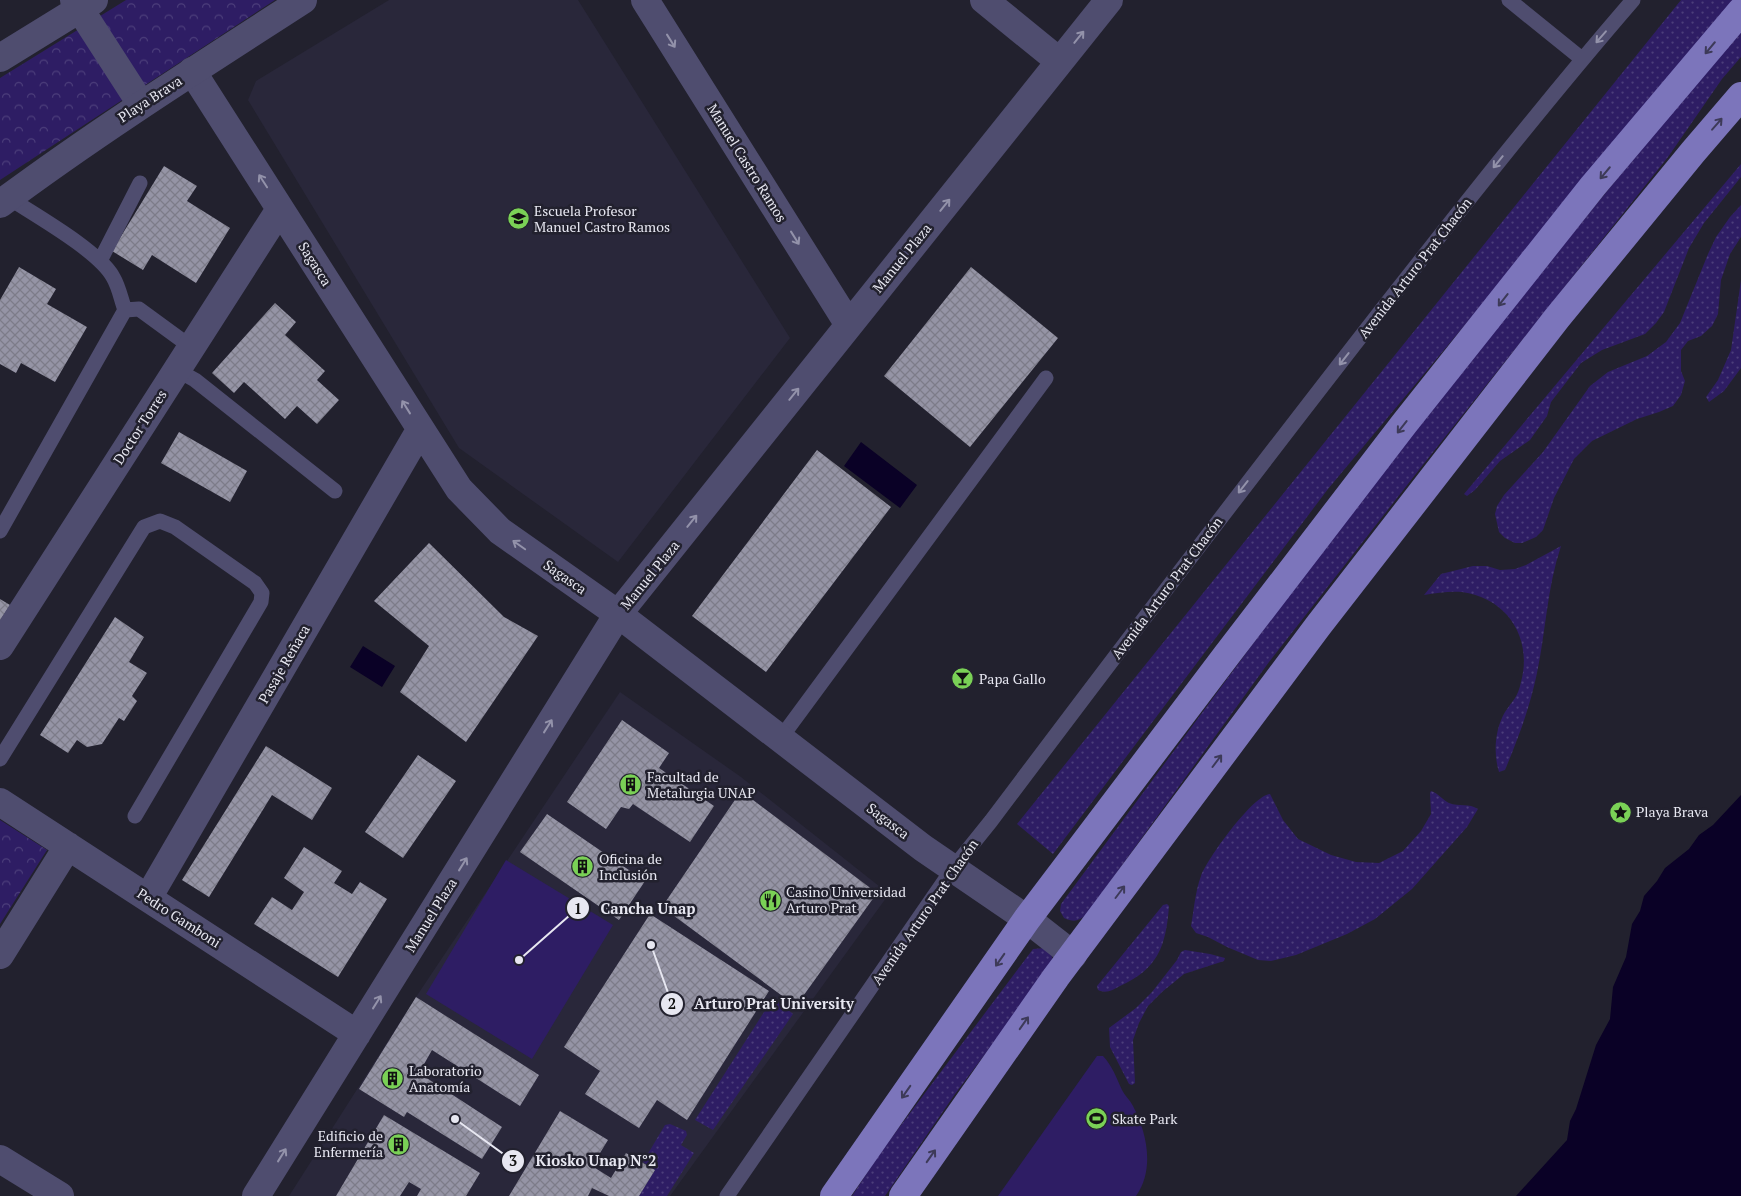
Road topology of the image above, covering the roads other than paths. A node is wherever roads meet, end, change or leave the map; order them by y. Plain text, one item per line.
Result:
1 (303, 0) edge
2 (645, 0) edge
3 (984, 0) edge
4 (1109, 0) edge
5 (1509, 0) edge
6 (1633, 0) edge
7 (82, 3) edge
8 (1741, 11) edge
9 (0, 58) edge
10 (1582, 59) junction
11 (1059, 62) junction
12 (192, 71) junction
13 (1741, 96) edge
14 (141, 104) junction
15 (140, 183) dead end
16 (4, 201) edge
17 (280, 209) junction
18 (100, 262) junction
19 (125, 310) junction
20 (849, 325) junction
21 (191, 347) junction
22 (177, 370) junction
23 (1046, 378) dead end
24 (420, 430) junction
25 (335, 491) dead end
26 (0, 531) edge
27 (618, 614) junction
28 (0, 646) edge
29 (780, 739) junction
30 (0, 759) edge
31 (0, 802) edge
32 (135, 816) dead end
33 (68, 846) junction
34 (954, 867) junction
35 (148, 898) junction
36 (1027, 919) junction
37 (1073, 954) junction
38 (0, 955) edge
39 (357, 1034) junction
40 (0, 1159) edge
41 (60, 1196) edge
42 (256, 1196) edge
43 (728, 1196) edge
44 (834, 1196) edge
45 (903, 1196) edge

1 - 12 street, Playa Brava
2 -> 20 street, Manuel Castro Ramos
3 - 11 street
11 -> 4 street, Manuel Plaza
5 - 10 lane
6 -> 10 lane, Avenida Arturo Prat Chacón
7 - 9 street
7 - 14 street
8 -> 36 main road
10 -> 34 lane, Avenida Arturo Prat Chacón
20 -> 11 street, Manuel Plaza
12 - 14 street, Playa Brava
17 -> 12 street, Sagasca
37 -> 13 main road
14 - 16 street, Playa Brava
15 - 18 lane
16 - 18 lane
17 - 21 street, Doctor Torres
24 -> 17 street, Sagasca
18 - 19 lane
19 - 21 lane
19 - 26 lane
27 -> 20 street, Manuel Plaza
21 - 22 street, Doctor Torres
22 - 25 lane
22 - 28 street, Doctor Torres
23 - 29 lane
27 -> 24 street, Sagasca
24 - 35 street, Pasaje Reñaca
27 - 29 street, Sagasca
39 -> 27 street, Manuel Plaza
29 - 34 street, Sagasca
30 - 32 lane
31 - 33 street, Pedro Gamboni
33 - 35 street, Pedro Gamboni
33 - 38 street
34 - 36 street, Sagasca
34 - 43 lane, Avenida Arturo Prat Chacón
35 - 39 street, Pedro Gamboni
36 - 37 street, Sagasca
36 -> 44 main road
45 -> 37 main road
42 -> 39 street, Manuel Plaza
40 - 41 street

